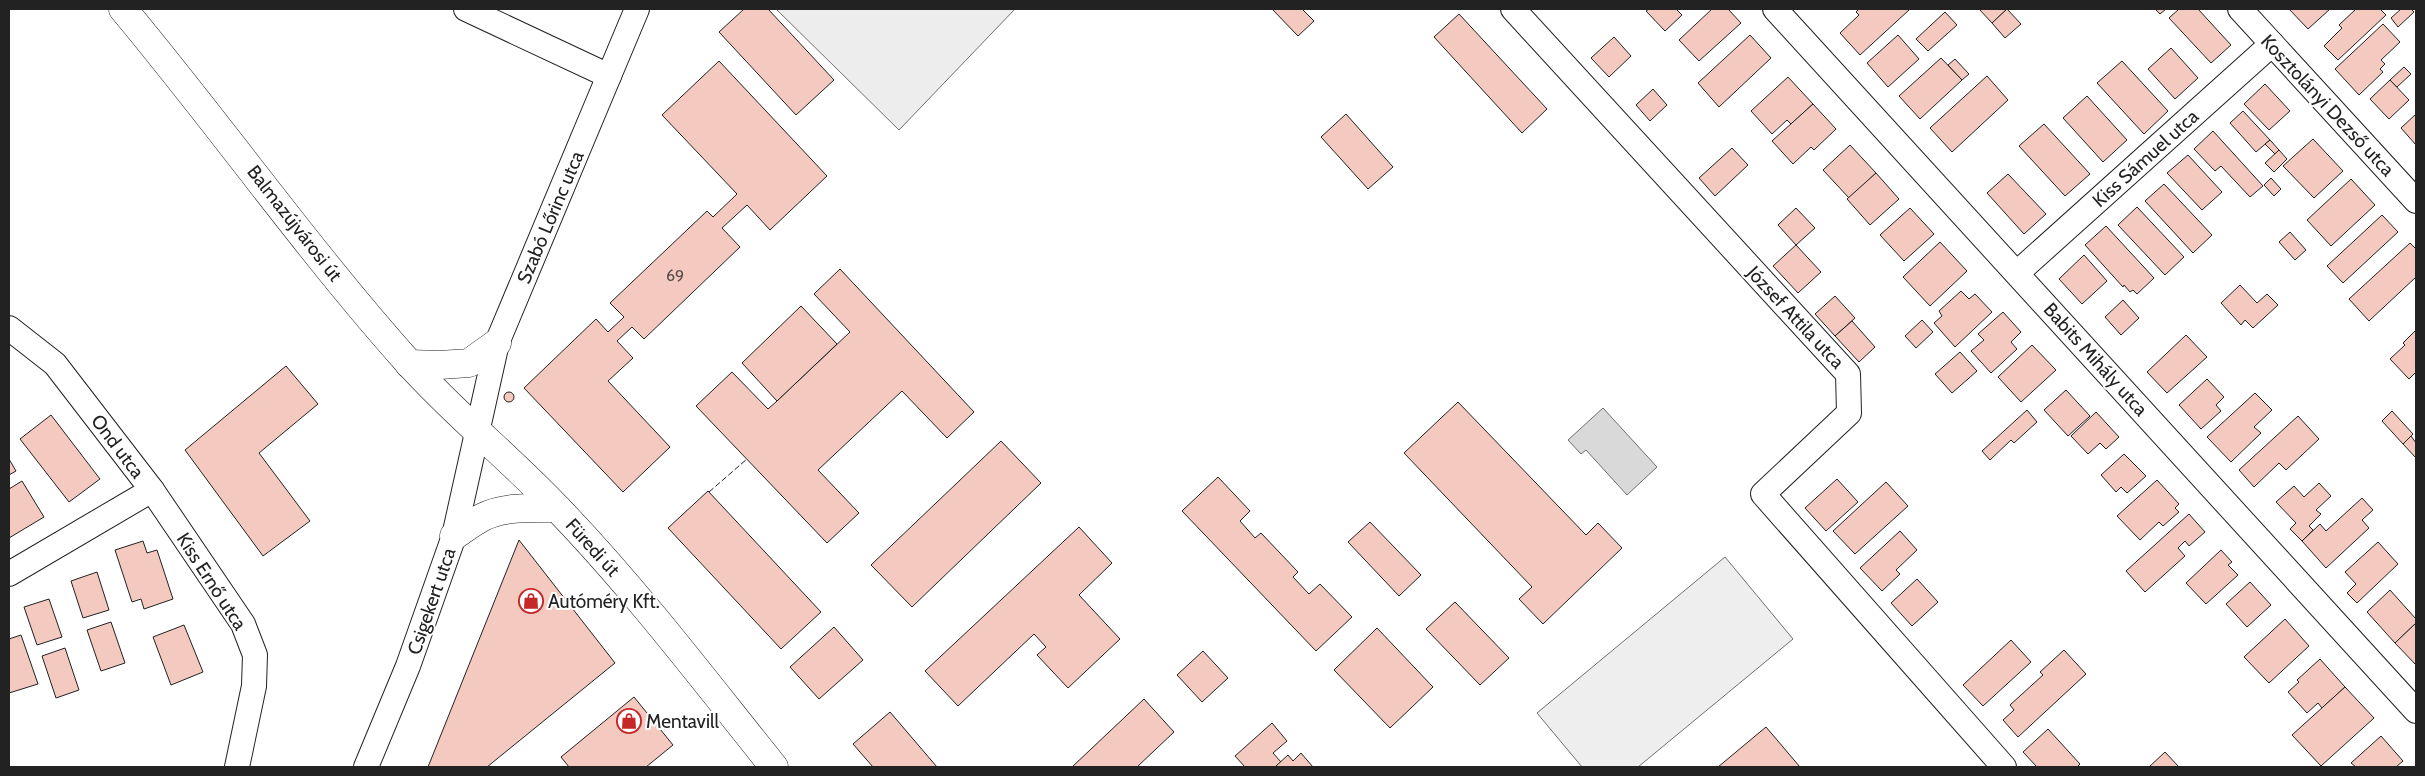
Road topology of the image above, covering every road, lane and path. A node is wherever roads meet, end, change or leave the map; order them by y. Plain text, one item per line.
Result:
1 (123, 9) edge
2 (466, 9) edge
3 (637, 9) edge
4 (1513, 9) edge
5 (1775, 9) edge
6 (2240, 9) edge
7 (2272, 44) junction
8 (609, 76) junction
9 (2416, 201) edge
10 (2018, 273) junction
11 (9, 328) edge
12 (497, 343) junction
13 (409, 364) junction
14 (476, 430) junction
15 (152, 490) junction
16 (557, 508) junction
17 (454, 536) junction
18 (9, 574) edge
19 (2416, 711) edge
20 (237, 767) edge
21 (366, 767) edge
22 (774, 767) edge
23 (2004, 767) edge

1 - 13 main road, Balmazújvárosi út
2 - 8 street
3 - 8 street, Szabó Lőrinc utca
4 - 23 street, József Attila utca
5 - 10 street, Babits Mihály utca
6 - 7 street, Kosztolányi Dezső utca
7 - 9 street, Kosztolányi Dezső utca
7 - 10 street, Kiss Sámuel utca
8 - 12 street, Szabó Lőrinc utca
10 - 19 street, Babits Mihály utca
11 - 15 street, Ond utca
12 - 13 main road
12 - 14 street, Szabó Lőrinc utca
13 - 14 main road, Balmazújvárosi út
14 - 16 main road, Füredi út
14 - 17 street, Csigekert utca
15 - 18 street, Ond utca
15 - 20 street, Kiss Ernő utca
16 - 17 main road
16 - 22 main road, Füredi út
17 - 21 street, Csigekert utca

